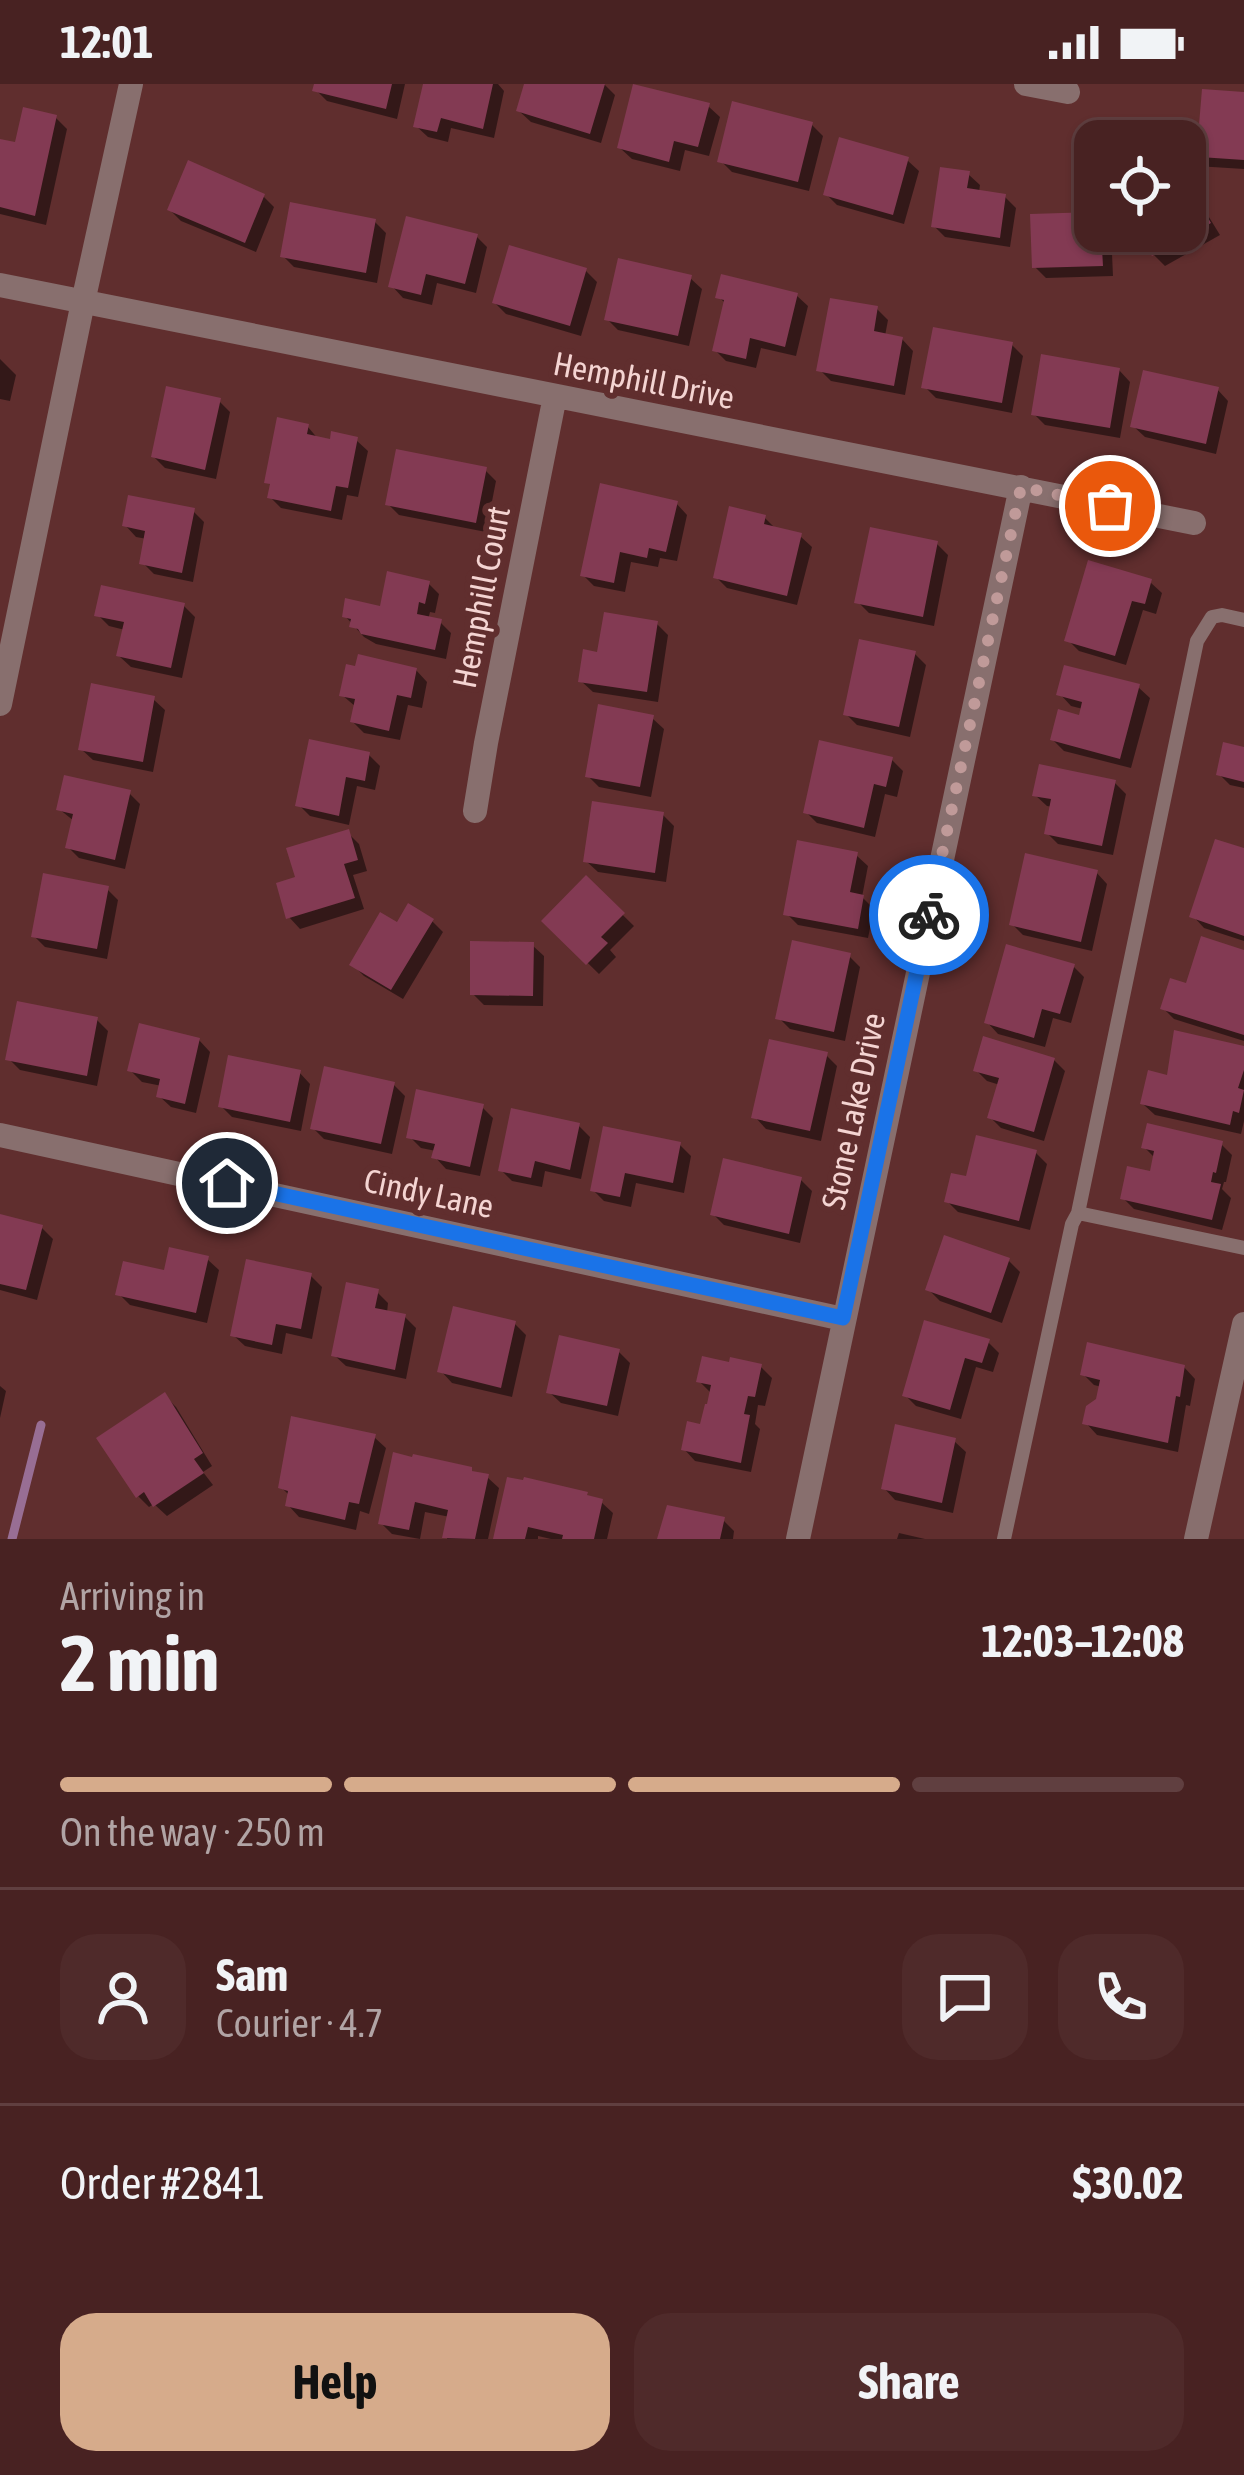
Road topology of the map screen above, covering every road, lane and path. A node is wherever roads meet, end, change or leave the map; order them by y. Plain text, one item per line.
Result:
1 (131, 84) edge
2 (1026, 84) edge
3 (1068, 92) dead end
4 (0, 285) edge
5 (82, 302) junction
6 (555, 396) junction
7 (1021, 487) junction
8 (1194, 523) dead end
9 (1244, 620) edge
10 (0, 704) edge
11 (476, 811) dead end
12 (0, 1135) edge
13 (1078, 1213) junction
14 (1244, 1248) edge
15 (843, 1318) junction
16 (1244, 1324) edge
17 (797, 1539) edge
18 (1004, 1539) edge
19 (1196, 1539) edge

1 - 5 street
2 - 3 street
4 - 5 street, Hemphill Drive
5 - 6 street, Hemphill Drive
5 - 10 street
6 - 7 street, Hemphill Drive
6 - 11 street, Hemphill Court
7 - 8 street, Hemphill Drive
7 - 15 street, Stone Lake Drive
9 - 13 lane
12 - 15 street, Cindy Lane
13 - 14 lane
13 - 18 lane
15 - 17 street, Stone Lake Drive
16 - 19 street

